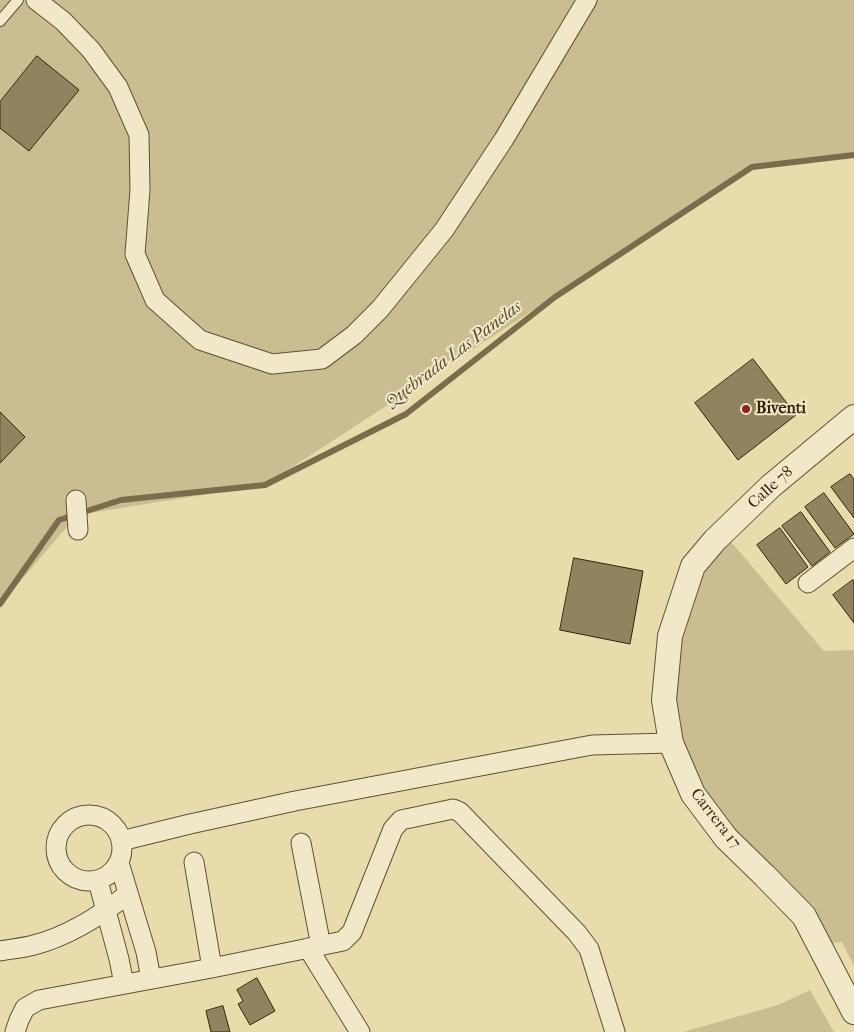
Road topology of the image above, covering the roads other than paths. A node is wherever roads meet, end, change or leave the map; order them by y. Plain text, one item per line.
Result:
1 (18, 0) edge
2 (36, 0) edge
3 (588, 0) edge
4 (0, 21) edge
5 (854, 417) edge
6 (76, 500) dead end
7 (78, 530) dead end
8 (854, 548) edge
9 (693, 566) joint
10 (808, 583) dead end
11 (671, 743) junction
12 (122, 841) junction
13 (301, 843) dead end
14 (194, 862) dead end
15 (119, 863) junction
16 (98, 881) junction
17 (128, 894) junction
18 (106, 912) junction
19 (314, 947) junction
20 (0, 951) edge
21 (212, 968) junction
22 (151, 979) junction
23 (124, 984) junction
24 (854, 1012) edge
25 (15, 1032) edge
26 (360, 1032) edge
27 (615, 1032) edge

1 - 4 lane
2 - 3 street
5 - 9 street, Calle 78
6 - 7 street
8 - 10 street
9 - 11 street, Carrera 17
11 - 12 street
11 - 24 street, Carrera 17
12 - 15 street
12 - 16 street
13 - 19 street
14 - 21 street
15 - 16 street
15 - 17 street
16 - 18 street
17 - 18 street
17 - 22 street
18 - 20 street
18 - 23 street
19 - 21 street
19 - 26 street
19 - 27 street
21 - 22 street
22 - 23 street
23 - 25 street

